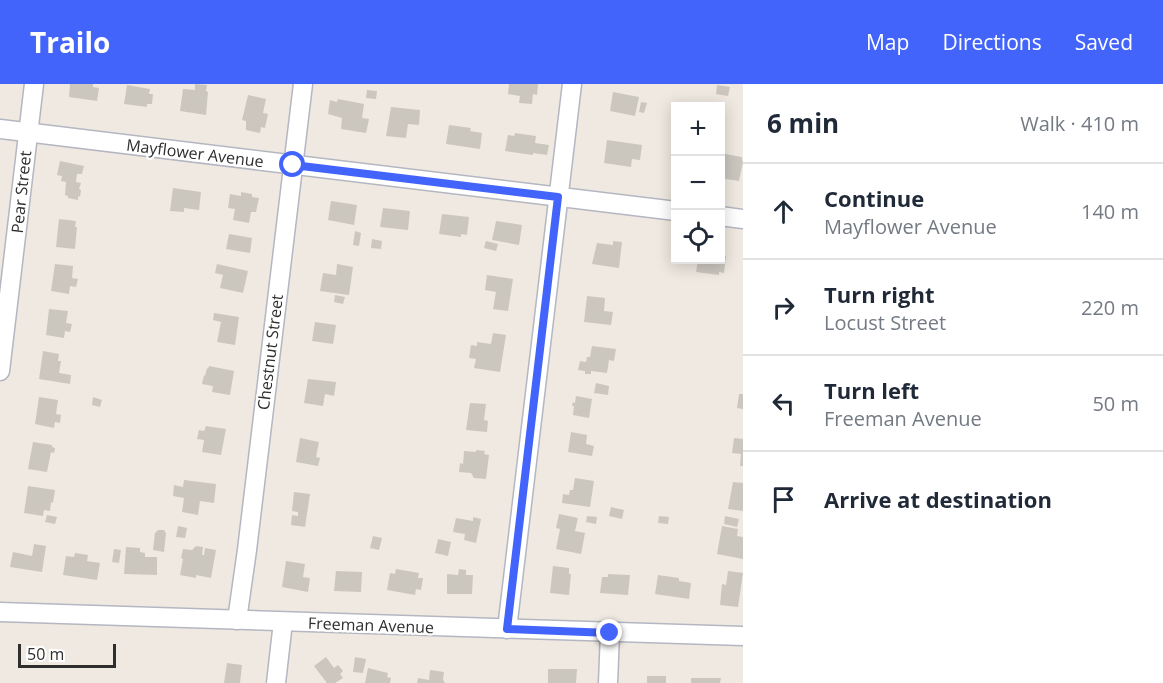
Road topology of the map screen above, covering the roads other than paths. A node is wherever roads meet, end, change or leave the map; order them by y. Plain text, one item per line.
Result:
1 (34, 84) edge
2 (303, 84) edge
3 (572, 84) edge
4 (0, 129) edge
5 (28, 133) junction
6 (293, 165) junction
7 (558, 197) junction
8 (671, 211) edge
9 (725, 217) edge
10 (743, 219) edge
11 (0, 371) edge
12 (0, 612) edge
13 (237, 620) junction
14 (283, 622) junction
15 (507, 629) junction
16 (610, 633) junction
17 (743, 636) edge
18 (276, 683) edge
19 (609, 683) edge

1 - 5 street, Pear Street
2 - 6 street, Chestnut Street
3 - 7 street
4 - 5 street, Mayflower Avenue
5 - 6 street, Mayflower Avenue
5 - 11 street, Pear Street
6 - 7 street, Mayflower Avenue
6 - 13 street, Chestnut Street
7 - 8 street, Mayflower Avenue
7 - 15 street
9 - 10 street
12 - 13 street, Freeman Avenue
13 - 14 street, Freeman Avenue
14 - 15 street, Freeman Avenue
14 - 18 street
15 - 16 street, Freeman Avenue
16 - 17 street, Freeman Avenue
16 - 19 street

